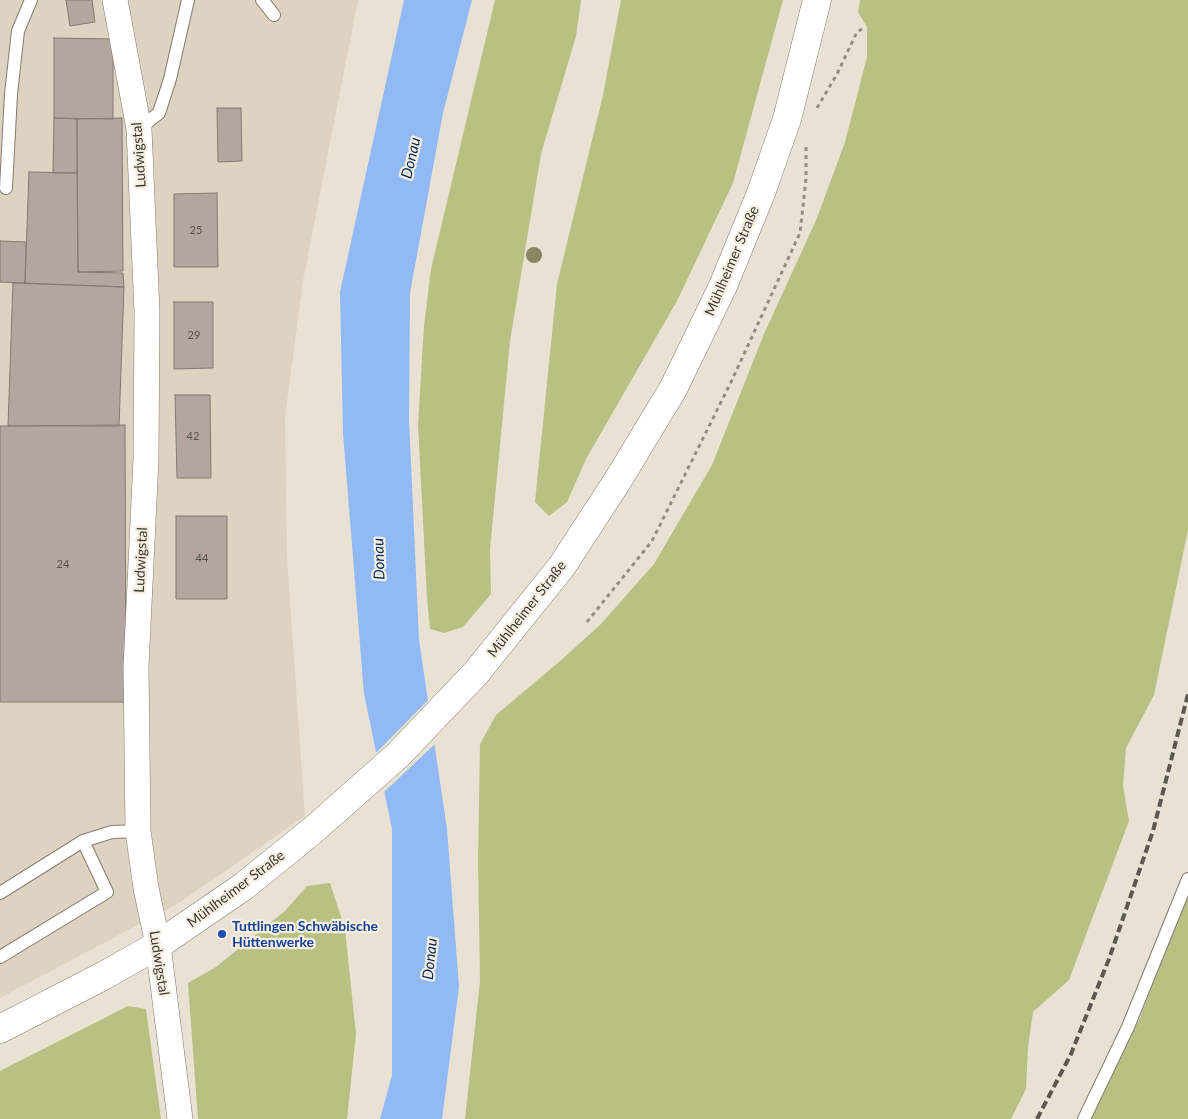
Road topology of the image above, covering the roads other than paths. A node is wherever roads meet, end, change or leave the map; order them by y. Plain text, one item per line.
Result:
1 (32, 0) edge
2 (115, 0) edge
3 (188, 0) edge
4 (262, 0) edge
5 (817, 0) edge
6 (274, 15) dead end
7 (139, 129) junction
8 (6, 188) dead end
9 (138, 831) junction
10 (82, 842) junction
11 (1188, 879) edge
12 (0, 893) edge
13 (158, 945) junction
14 (0, 957) edge
15 (0, 1029) edge
16 (180, 1119) edge
17 (1084, 1119) edge

1 - 8 lane
2 - 7 street, Ludwigstal
3 - 7 lane
4 - 6 lane
5 - 13 main road, Mühlheimer Straße
7 - 9 street, Ludwigstal
9 - 10 lane
9 - 13 street, Ludwigstal
10 - 12 lane
10 - 14 lane
11 - 17 lane
13 - 15 main road, Mühlheimer Straße
13 - 16 street, Ludwigstal

